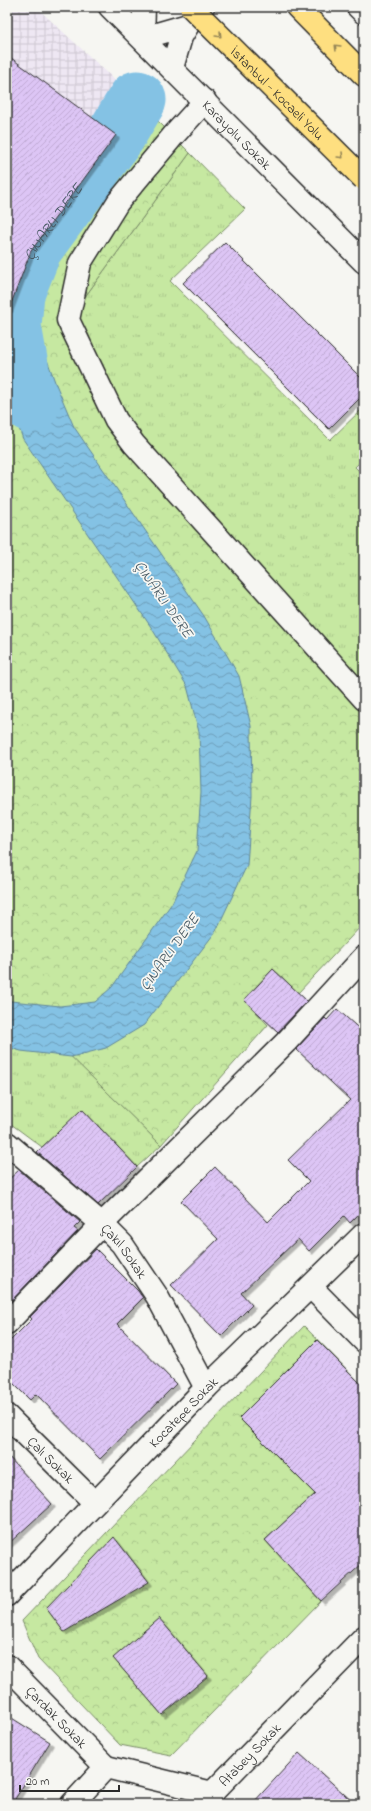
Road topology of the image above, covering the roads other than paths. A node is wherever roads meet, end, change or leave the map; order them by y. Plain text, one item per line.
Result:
1 (110, 7) edge
2 (144, 7) edge
3 (203, 7) edge
4 (297, 7) edge
5 (358, 7) edge
6 (364, 13) edge
7 (190, 16) edge
8 (143, 38) junction
9 (172, 68) junction
10 (364, 75) edge
11 (205, 101) junction
12 (364, 179) edge
13 (364, 262) edge
14 (364, 699) edge
15 (364, 957) edge
16 (7, 1143) edge
17 (102, 1224) junction
18 (364, 1234) edge
19 (311, 1287) junction
20 (7, 1323) edge
21 (364, 1341) edge
22 (206, 1388) junction
23 (7, 1416) edge
24 (95, 1503) junction
25 (7, 1595) edge
26 (364, 1637) edge
27 (7, 1666) edge
28 (106, 1767) junction
29 (72, 1804) edge

1 - 8 street, Karayolu Sokak
2 - 8 street
3 - 7 street
10 -> 4 highway
5 - 6 street
7 - 8 street
7 - 9 street
7 -> 12 highway, İstanbul - Kocaeli Yolu, bridge
8 - 9 street, Karayolu Sokak
9 - 11 street, Karayolu Sokak
11 - 13 street, Karayolu Sokak
11 - 14 street
15 - 17 street
16 - 17 street, Çakıl Sokak
17 - 20 street
17 - 22 street, Çakıl Sokak
18 - 19 street, Kocatepe Sokak
19 - 21 street
19 - 22 street, Kocatepe Sokak
22 - 24 street, Kocatepe Sokak
23 - 24 street, Çalı Sokak
24 - 25 street, Kocatepe Sokak
26 - 28 street, Atabey Sokak
27 - 28 street, Çardak Sokak
28 - 29 street

